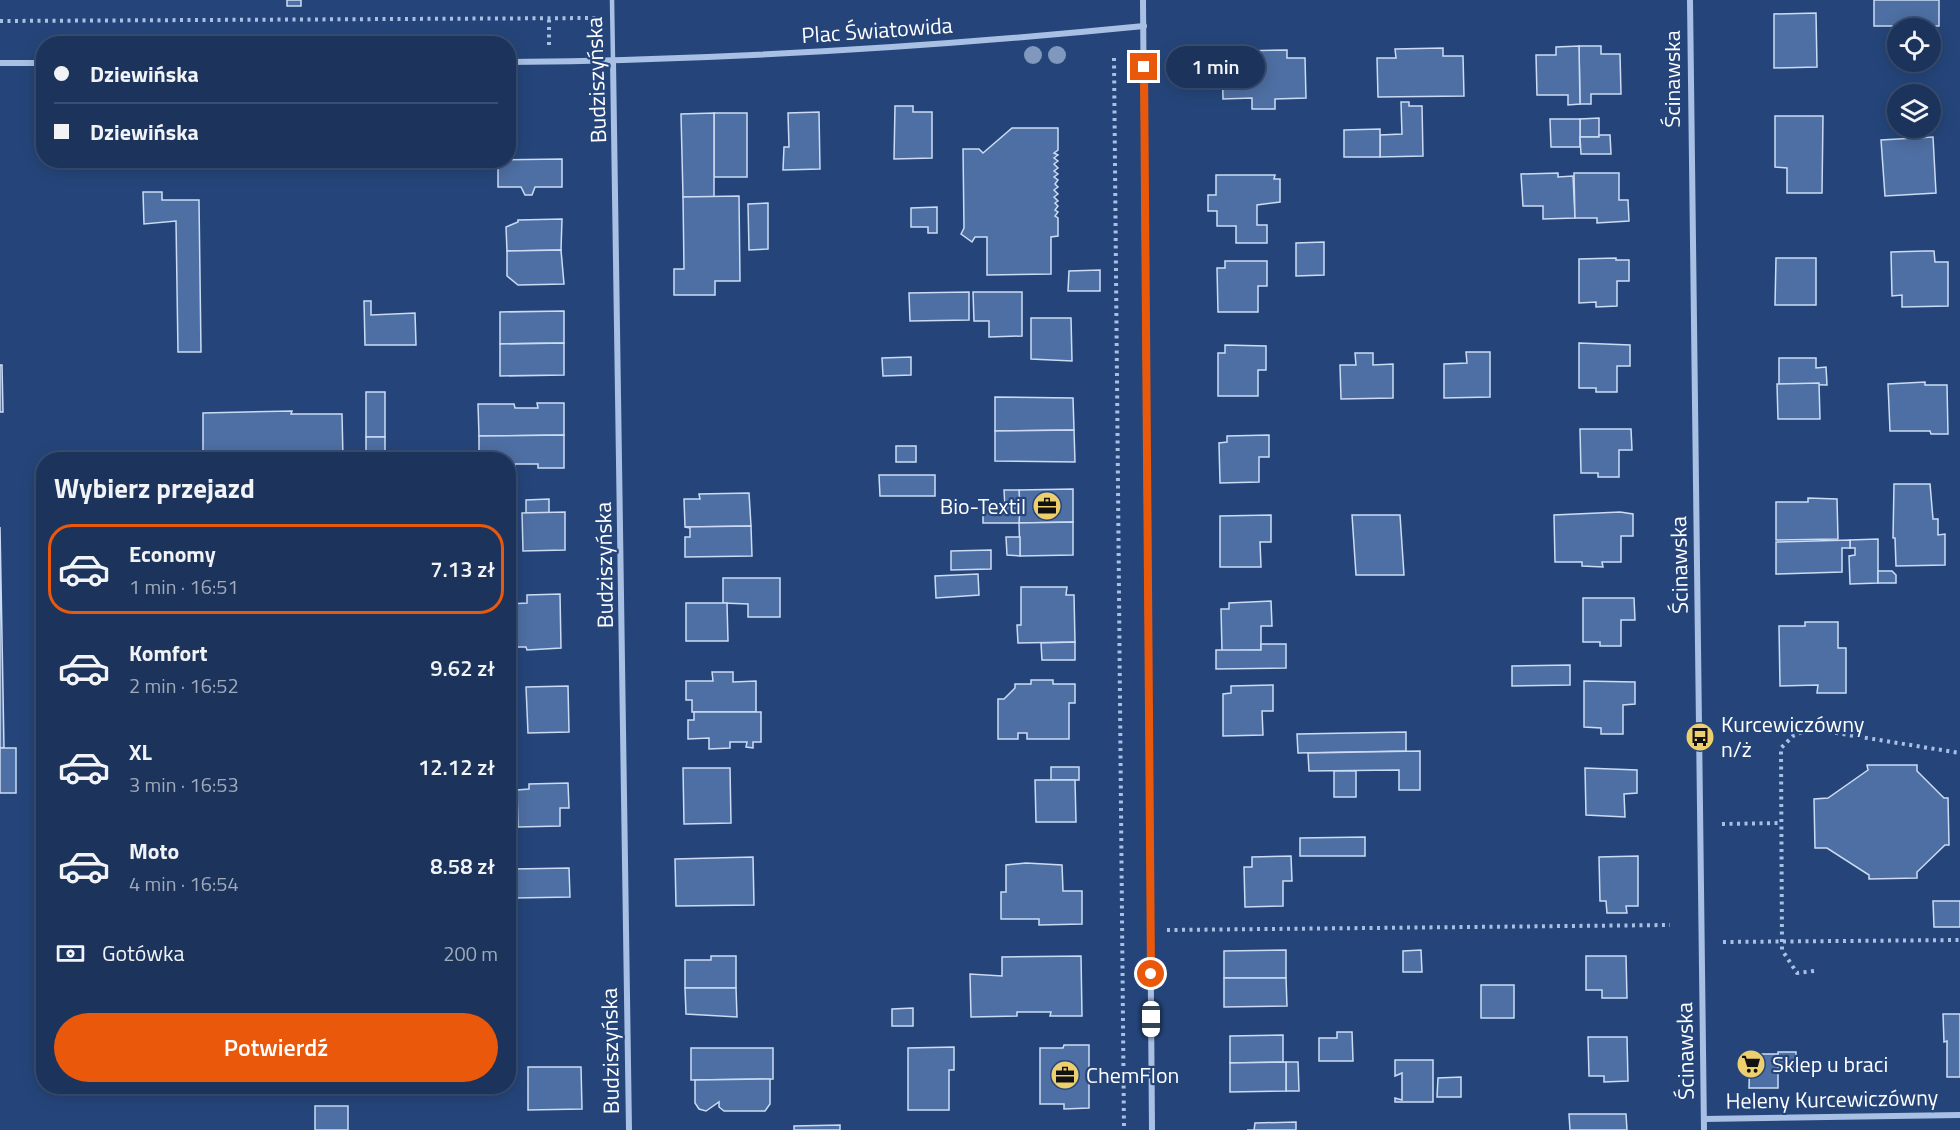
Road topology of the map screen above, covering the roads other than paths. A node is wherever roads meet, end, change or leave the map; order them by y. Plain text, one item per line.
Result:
1 (612, 0) edge
2 (1143, 0) edge
3 (1690, 0) edge
4 (1144, 26) junction
5 (613, 61) junction
6 (516, 62) edge
7 (0, 63) edge
8 (36, 63) edge
9 (1960, 1114) edge
10 (1704, 1119) junction
11 (629, 1130) edge
12 (1152, 1130) edge
13 (1704, 1130) edge

1 - 5 lane, Budziszyńska
2 - 4 street
3 - 10 street, Ścinawska
4 - 5 street, Plac Światowida
4 - 12 street
5 - 6 street, Plac Światowida
5 - 11 street, Budziszyńska
7 - 8 street
9 - 10 street, Heleny Kurcewiczówny
10 - 13 street, Ścinawska

